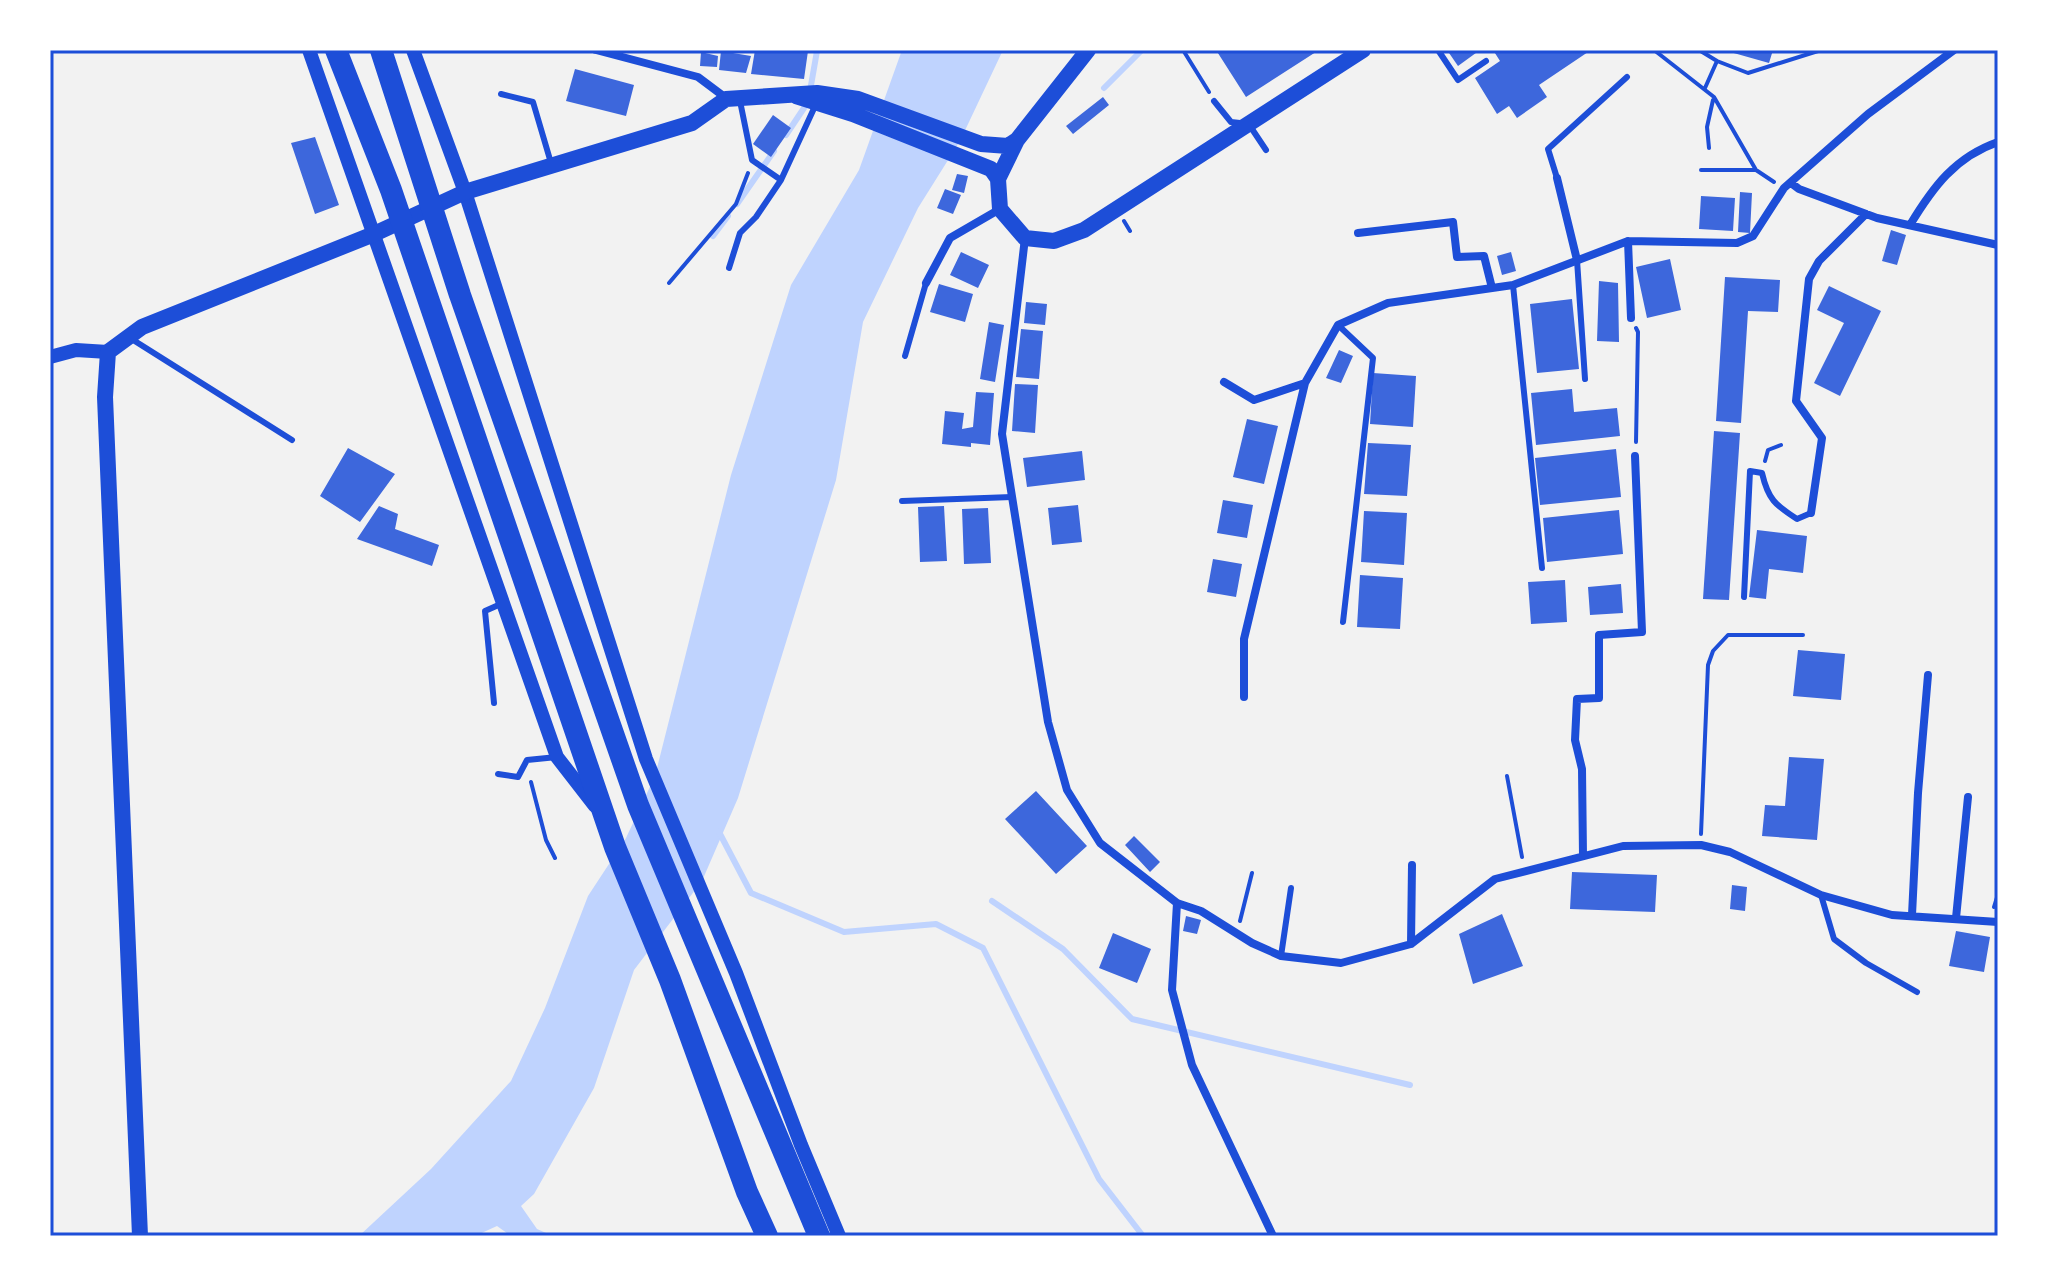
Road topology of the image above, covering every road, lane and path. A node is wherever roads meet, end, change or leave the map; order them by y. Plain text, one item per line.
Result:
1 (309, 50) edge
2 (336, 50) edge
3 (381, 50) edge
4 (413, 50) edge
5 (596, 50) edge
6 (1088, 50) edge
7 (1183, 50) edge
8 (1363, 50) edge
9 (1438, 50) edge
10 (1654, 50) edge
11 (1699, 50) edge
12 (1952, 51) edge
13 (1486, 61) dead end
14 (1717, 61) junction
15 (1627, 77) dead end
16 (1705, 88) junction
17 (787, 93) junction
18 (501, 94) dead end
19 (1714, 97) junction
20 (733, 98) junction
21 (1214, 101) joint
22 (816, 104) junction
23 (855, 107) junction
24 (1249, 124) junction
25 (1017, 140) junction
26 (1998, 142) edge
27 (1709, 148) dead end
28 (1266, 150) dead end
29 (752, 160) junction
30 (552, 166) junction
31 (1701, 170) dead end
32 (1756, 170) junction
33 (1557, 178) joint
34 (998, 179) junction
35 (781, 180) junction
36 (1787, 185) junction
37 (465, 192) junction
38 (1000, 209) junction
39 (1866, 214) junction
40 (1910, 225) junction
41 (1358, 233) dead end
42 (374, 234) junction
43 (1025, 238) junction
44 (1628, 241) junction
45 (1998, 245) edge
46 (1577, 260) junction
47 (729, 268) dead end
48 (669, 283) dead end
49 (926, 283) joint
50 (1513, 285) junction
51 (1492, 288) junction
52 (1631, 318) joint
53 (1338, 325) junction
54 (128, 337) junction
55 (108, 352) junction
56 (905, 356) dead end
57 (50, 357) edge
58 (1585, 379) dead end
59 (1224, 382) dead end
60 (1305, 383) junction
61 (292, 440) dead end
62 (1781, 445) dead end
63 (1635, 456) joint
64 (1762, 473) junction
65 (1012, 497) junction
66 (902, 501) dead end
67 (1811, 513) joint
68 (1542, 568) dead end
69 (1744, 597) dead end
70 (503, 603) junction
71 (1343, 622) dead end
72 (1803, 635) dead end
73 (1928, 675) dead end
74 (1244, 697) dead end
75 (494, 703) dead end
76 (557, 757) junction
77 (527, 760) junction
78 (498, 774) dead end
79 (1507, 776) dead end
80 (1968, 797) dead end
81 (606, 819) junction
82 (1701, 845) junction
83 (1583, 856) junction
84 (555, 858) dead end
85 (1412, 865) dead end
86 (1524, 872) junction
87 (1252, 873) dead end
88 (1291, 888) dead end
89 (1821, 895) junction
90 (1177, 903) junction
91 (1912, 915) junction
92 (1956, 918) junction
93 (1998, 922) edge
94 (1236, 935) junction
95 (1411, 944) junction
96 (1281, 956) junction
97 (1917, 992) dead end
98 (140, 1236) edge
99 (767, 1236) edge
100 (819, 1236) edge
101 (839, 1236) edge
102 (1273, 1236) edge

1 - 42 street
2 - 81 highway
3 - 100 highway
4 - 37 street
5 - 20 street
6 - 25 main road
7 - 21 path
8 - 24 main road
9 - 13 lane
10 - 16 path
11 - 14 path
12 - 14 path
12 - 36 street
14 - 16 path
15 - 33 lane
16 - 19 path
17 - 20 main road
17 - 22 main road
17 - 23 main road
18 - 30 lane
19 - 27 path
19 - 32 path
20 - 29 lane
20 - 30 main road
21 - 24 lane
22 - 23 main road
22 - 35 lane
23 - 25 main road
23 - 34 main road
24 - 28 lane
24 - 43 main road
25 - 34 main road
26 - 40 street
29 - 35 lane
29 - 48 path
30 - 37 main road
31 - 32 path
32 - 36 path
33 - 46 street
34 - 38 main road
35 - 47 lane
36 - 39 street
36 - 44 street
37 - 42 main road
37 - 101 street
38 - 43 main road
38 - 49 street
39 - 40 street
39 - 67 street
40 - 45 street
41 - 51 street
42 - 54 main road
42 - 70 street
43 - 65 street
44 - 46 street
44 - 52 street
46 - 50 street
46 - 58 lane
49 - 56 lane
50 - 51 street
50 - 68 lane
51 - 53 street
52 - 63 path
53 - 60 street
53 - 71 lane
54 - 55 main road
54 - 61 lane
55 - 57 street
55 - 98 main road
59 - 60 street
60 - 74 street
62 - 64 path
63 - 83 street
64 - 67 lane
64 - 69 lane
65 - 66 lane
65 - 90 street
70 - 75 lane
70 - 76 street
72 - 82 path
73 - 91 street
76 - 77 lane
76 - 81 street
77 - 78 lane
77 - 84 path
79 - 86 path
80 - 92 street
81 - 99 highway
82 - 83 street
82 - 89 street
83 - 86 street
85 - 95 street
86 - 95 street
87 - 94 path
88 - 96 lane
89 - 91 street
89 - 97 lane
90 - 94 street
90 - 102 street
91 - 92 street
92 - 93 street
94 - 96 street
95 - 96 street

